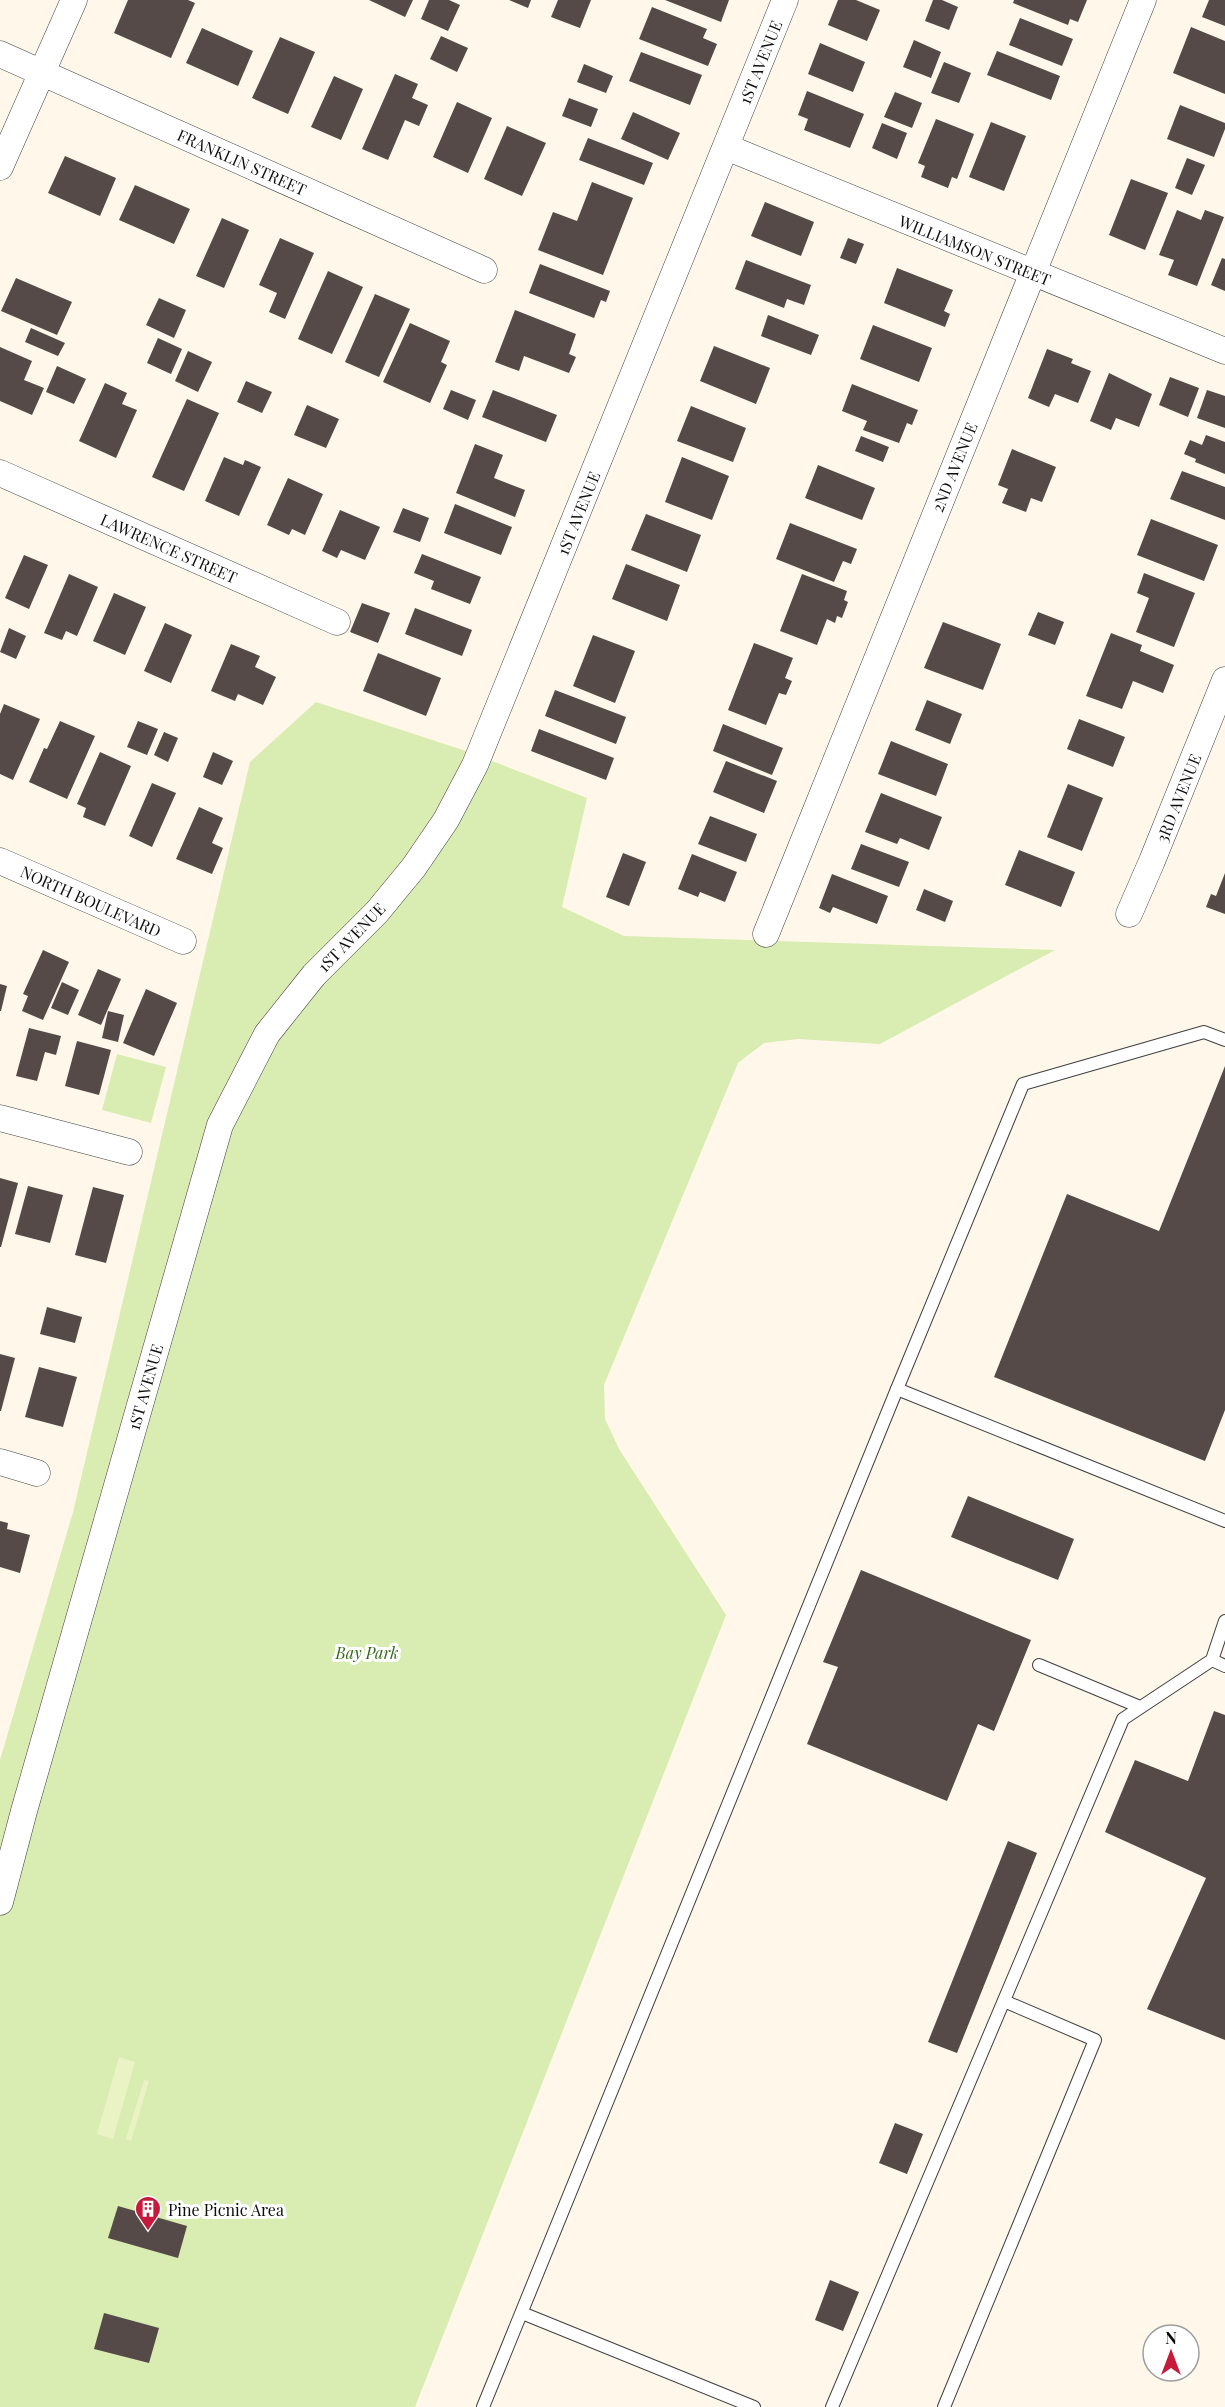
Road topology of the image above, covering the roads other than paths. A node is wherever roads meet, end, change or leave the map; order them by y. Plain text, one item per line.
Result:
1 (74, 0) edge
2 (785, 0) edge
3 (1143, 0) edge
4 (0, 54) edge
5 (42, 73) junction
6 (726, 147) junction
7 (0, 167) edge
8 (484, 270) dead end
9 (1031, 273) junction
10 (1225, 351) edge
11 (0, 473) edge
12 (337, 622) dead end
13 (1225, 680) edge
14 (0, 861) edge
15 (1129, 914) dead end
16 (766, 934) dead end
17 (183, 941) dead end
18 (1225, 1040) edge
19 (0, 1118) edge
20 (129, 1152) dead end
21 (897, 1389) junction
22 (0, 1462) edge
23 (37, 1473) dead end
24 (1225, 1521) edge
25 (1225, 1621) edge
26 (1212, 1660) junction
27 (1039, 1665) dead end
28 (1225, 1666) edge
29 (1140, 1707) junction
30 (0, 1902) edge
31 (1004, 2001) junction
32 (522, 2313) junction
33 (483, 2407) edge
34 (754, 2407) edge
35 (832, 2407) edge
36 (944, 2407) edge

1 - 5 street
2 - 6 street, 1ST AVENUE
3 - 9 street, 2ND AVENUE
4 - 5 street, FRANKLIN STREET
5 - 7 street
5 - 8 street, FRANKLIN STREET
6 - 9 street, WILLIAMSON STREET
6 - 30 street, 1ST AVENUE
9 - 10 street, WILLIAMSON STREET
9 - 16 street, 2ND AVENUE
11 - 12 street, LAWRENCE STREET
13 - 15 street, 3RD AVENUE
14 - 17 street, NORTH BOULEVARD
18 - 21 lane
19 - 20 street
21 - 24 lane
21 - 32 lane
22 - 23 street
25 - 26 lane
26 - 28 lane
26 - 29 lane
27 - 29 lane
29 - 31 lane
31 - 35 lane
31 - 36 lane
32 - 33 lane
32 - 34 lane

